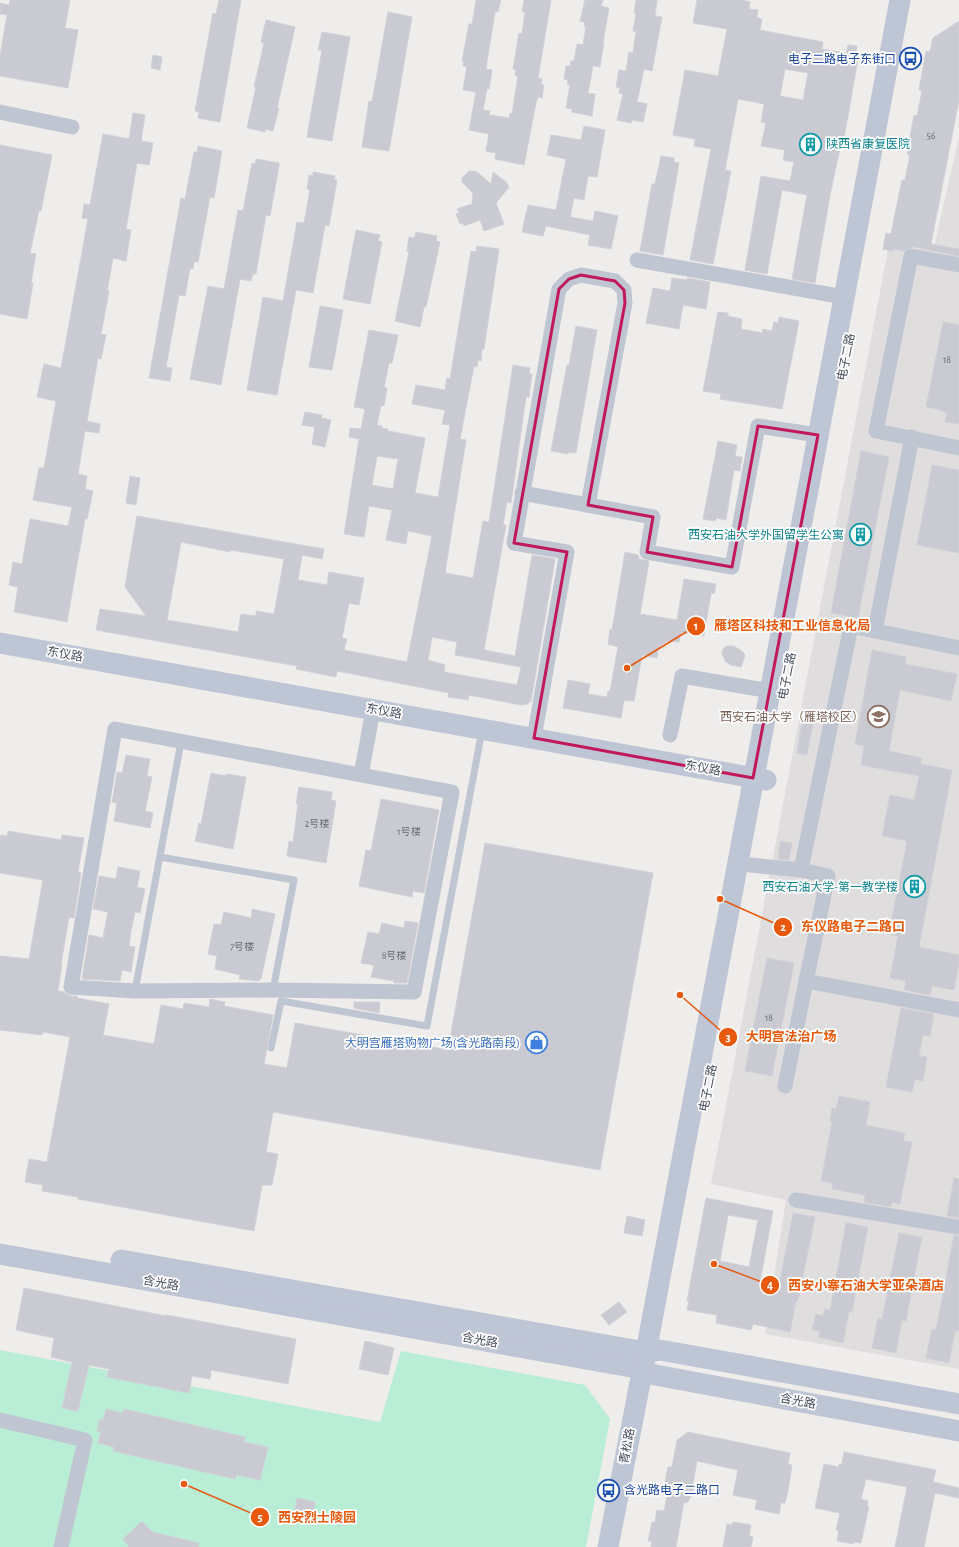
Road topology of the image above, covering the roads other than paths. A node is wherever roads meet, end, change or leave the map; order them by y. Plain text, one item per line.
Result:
1 (900, 0) edge
2 (913, 0) edge
3 (0, 112) edge
4 (72, 127) dead end
5 (637, 260) dead end
6 (959, 265) edge
7 (844, 297) junction
8 (818, 435) junction
9 (912, 438) junction
10 (959, 448) edge
11 (522, 493) junction
12 (588, 505) junction
13 (875, 631) junction
14 (0, 643) edge
15 (959, 648) edge
16 (0, 655) edge
17 (770, 691) junction
18 (370, 721) junction
19 (670, 735) dead end
20 (534, 738) junction
21 (480, 741) junction
22 (180, 742) junction
23 (361, 775) junction
24 (759, 784) junction
25 (160, 856) junction
26 (750, 865) junction
27 (801, 870) junction
28 (806, 981) junction
29 (273, 990) junction
30 (135, 991) junction
31 (959, 1010) edge
32 (272, 1048) dead end
33 (785, 1086) dead end
34 (796, 1200) dead end
35 (959, 1226) edge
36 (0, 1240) edge
37 (0, 1254) edge
38 (651, 1361) junction
39 (959, 1404) edge
40 (0, 1420) edge
41 (959, 1431) edge
42 (61, 1547) edge
43 (608, 1547) edge
44 (623, 1547) edge

1 - 7 main road, 电子二路
2 - 24 main road, 电子二路
3 - 4 street
5 - 7 street
6 - 9 street
7 - 8 main road, 电子二路
8 - 12 street
8 - 17 main road, 电子二路
9 - 10 street
9 - 13 street
11 - 12 street
11 - 12 street
11 - 20 street
13 - 15 street
13 - 27 street
14 - 20 main road, 东仪路
16 - 18 main road, 东仪路
17 - 19 street
17 - 24 main road, 电子二路
18 - 21 main road, 东仪路
18 - 23 street
20 - 24 main road, 东仪路
21 - 24 main road, 东仪路
21 - 32 lane
22 - 23 street
22 - 25 lane
22 - 30 street
23 - 29 street
24 - 26 main road, 电子二路
24 - 38 main road, 电子二路
25 - 29 lane
25 - 30 lane
26 - 27 street
26 - 38 main road, 电子二路
27 - 28 street
28 - 31 street
28 - 33 street
29 - 30 street
34 - 35 street
36 - 38 main road, 含光路
37 - 38 main road, 含光路
38 - 39 main road, 含光路
38 - 41 main road, 含光路
38 - 43 main road, 青松路
38 - 44 main road, 青松路
40 - 42 street

